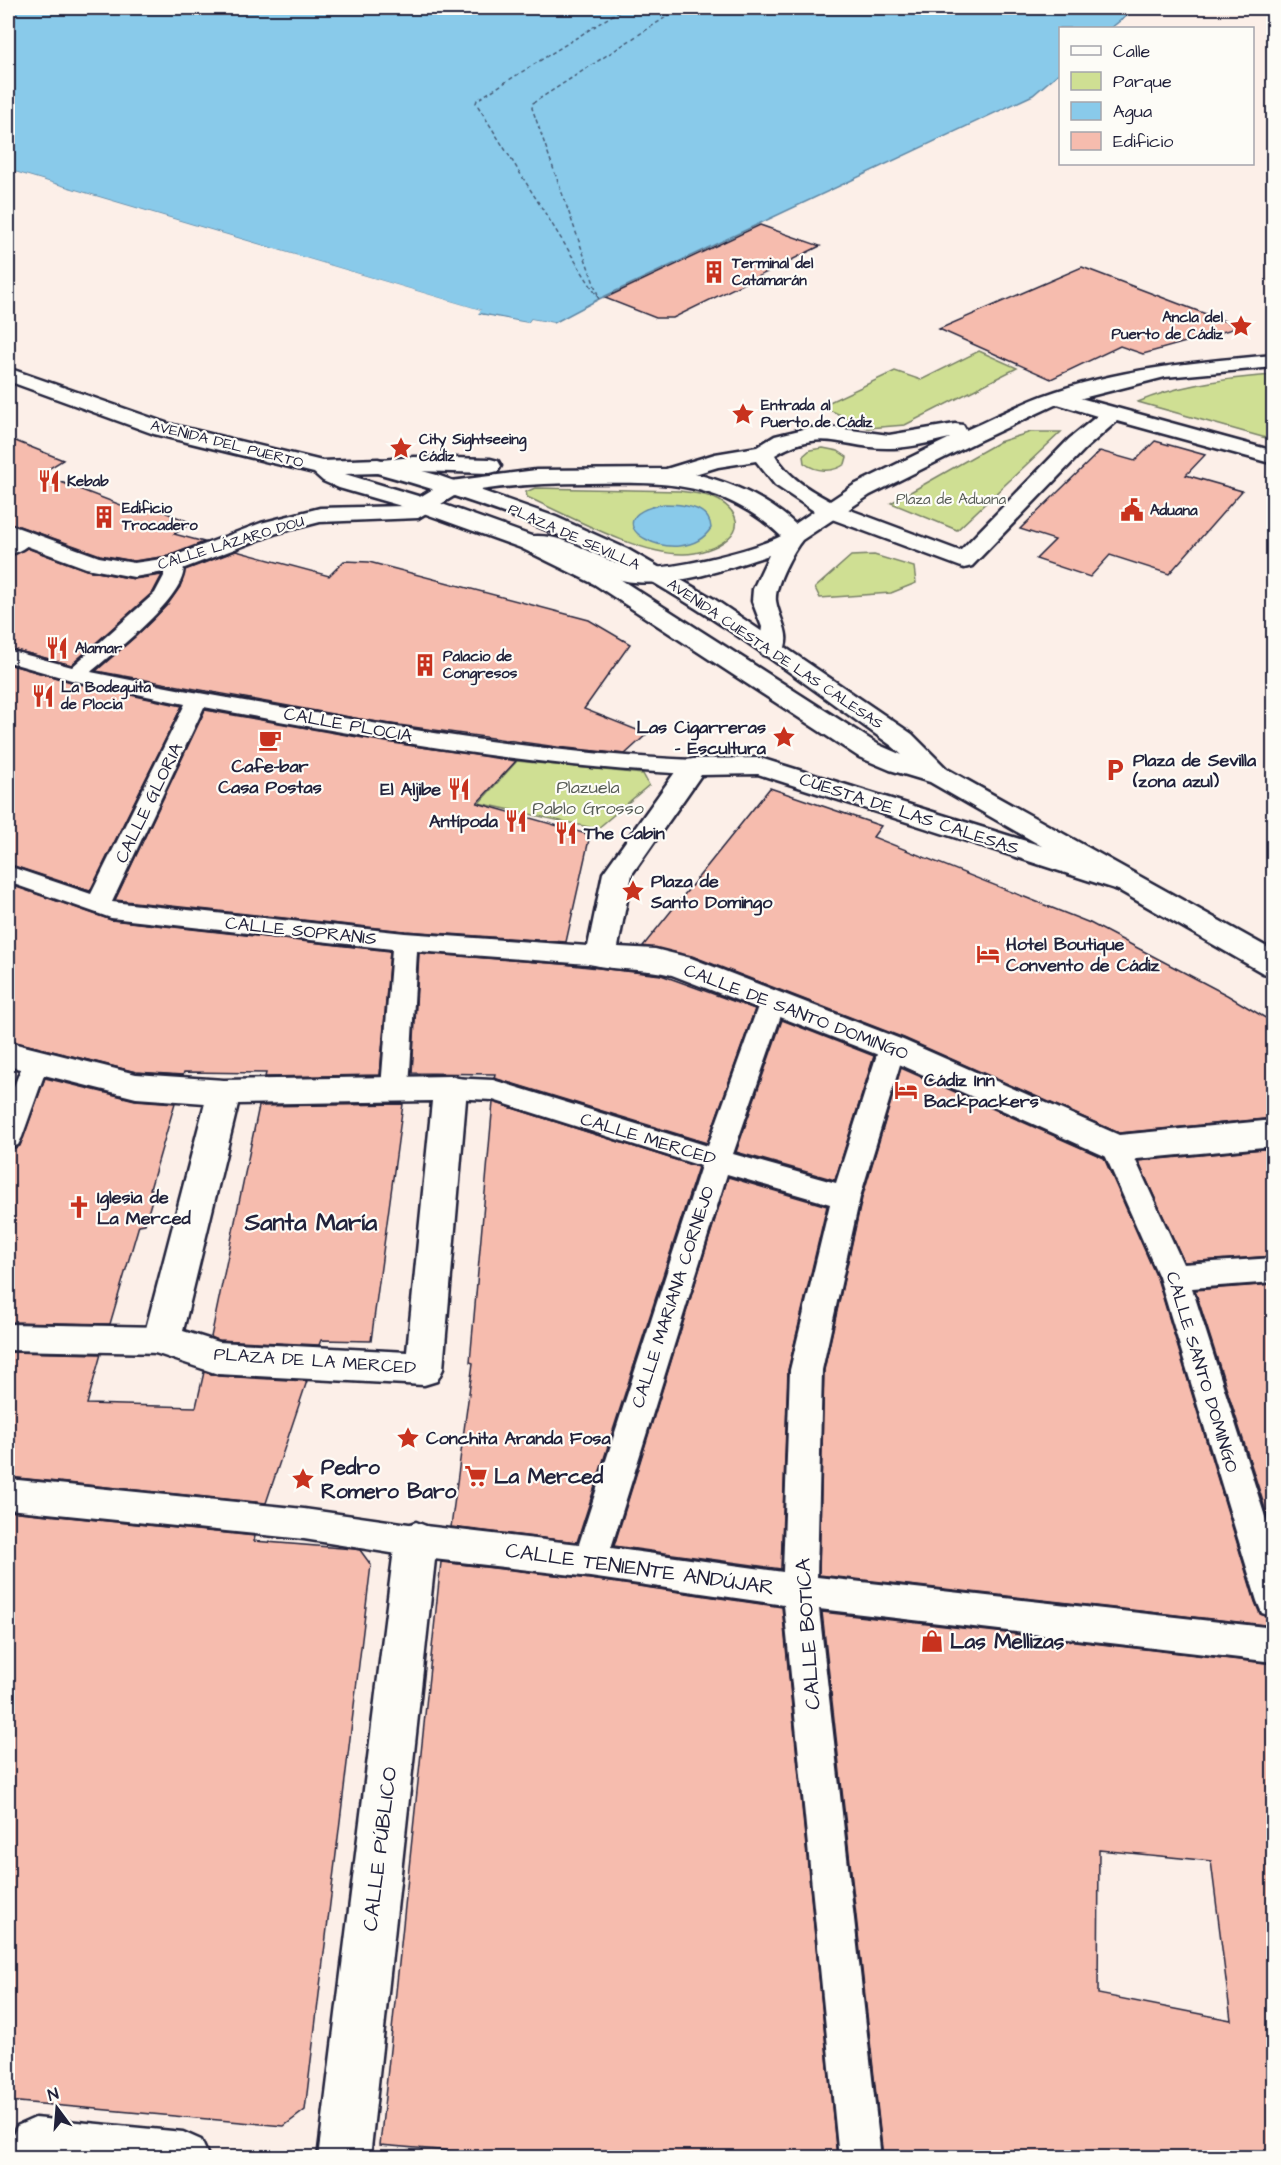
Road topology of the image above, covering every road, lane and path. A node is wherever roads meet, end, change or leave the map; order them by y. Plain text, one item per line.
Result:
1 (1274, 361) edge
2 (8, 374) edge
3 (1053, 399) junction
4 (1112, 414) junction
5 (861, 438) junction
6 (763, 453) junction
7 (1274, 458) edge
8 (378, 466) junction
9 (322, 468) junction
10 (542, 476) junction
11 (667, 476) junction
12 (878, 481) junction
13 (451, 488) junction
14 (423, 505) junction
15 (829, 510) junction
16 (791, 538) junction
17 (13, 540) edge
18 (529, 543) junction
19 (174, 564) junction
20 (656, 574) junction
21 (772, 650) junction
22 (8, 656) edge
23 (75, 675) junction
24 (198, 698) junction
25 (693, 767) junction
26 (940, 776) junction
27 (8, 874) edge
28 (1123, 882) junction
29 (98, 906) junction
30 (405, 942) junction
31 (601, 956) junction
32 (1274, 965) edge
33 (773, 1001) junction
34 (892, 1048) junction
35 (22, 1057) edge
36 (395, 1088) junction
37 (450, 1088) junction
38 (224, 1092) junction
39 (1274, 1133) edge
40 (8, 1137) edge
41 (1116, 1148) junction
42 (717, 1160) junction
43 (846, 1197) junction
44 (1274, 1270) edge
45 (1174, 1276) junction
46 (8, 1337) edge
47 (162, 1340) junction
48 (8, 1494) edge
49 (416, 1542) junction
50 (590, 1561) junction
51 (800, 1591) junction
52 (1274, 1601) edge
53 (1274, 1646) edge
54 (33, 2157) edge
55 (183, 2157) edge
56 (344, 2157) edge
57 (860, 2157) edge

1 - 3 street
2 - 9 street, AVENIDA DEL PUERTO
3 - 4 street
3 - 5 street, PLAZA DE SEVILLA
3 - 12 street, PLAZA DE SEVILLA
4 - 7 street
4 - 15 street
5 - 6 street, PLAZA DE SEVILLA
5 - 12 street
6 - 11 street, PLAZA DE SEVILLA
6 - 15 street
8 - 9 street, AVENIDA DEL PUERTO
8 - 10 street, PLAZA DE SEVILLA
8 - 13 street, AVENIDA DEL PUERTO
9 - 14 street, AVENIDA CUESTA DE LAS CALESAS
10 - 11 street, PLAZA DE SEVILLA
10 - 13 street, PLAZA DE SEVILLA
11 - 16 street, PLAZA DE SEVILLA
12 - 15 street, PLAZA DE SEVILLA
13 - 14 street
13 - 20 street, PLAZA DE SEVILLA
14 - 18 street, AVENIDA CUESTA DE LAS CALESAS
14 - 19 street, CALLE LÁZARO DOU
15 - 16 street, PLAZA DE SEVILLA
16 - 20 street, PLAZA DE SEVILLA
16 - 21 street, PLAZA DE SEVILLA
17 - 19 street, CALLE LÁZARO DOU
18 - 20 street, AVENIDA CUESTA DE LAS CALESAS
18 - 26 street, AVENIDA CUESTA DE LAS CALESAS
19 - 23 street
20 - 21 street, AVENIDA CUESTA DE LAS CALESAS
21 - 26 street, AVENIDA CUESTA DE LAS CALESAS
22 - 23 street, CALLE PLOCIA
23 - 24 street, CALLE PLOCIA
24 - 25 street, CALLE PLOCIA
24 - 29 street, CALLE GLORIA
25 - 28 street, CUESTA DE LAS CALESAS
25 - 31 street
26 - 28 street, AVENIDA CUESTA DE LAS CALESAS
27 - 29 street, CALLE SOPRANIS
28 - 32 street, AVENIDA CUESTA DE LAS CALESAS
29 - 30 street, CALLE SOPRANIS
30 - 31 street, CALLE SOPRANIS
30 - 36 street
31 - 33 street, CALLE DE SANTO DOMINGO
33 - 34 street, CALLE DE SANTO DOMINGO
33 - 42 street, CALLE MARIANA CORNEJO
34 - 41 street, CALLE DE SANTO DOMINGO
34 - 43 street, CALLE BOTICA
35 - 38 street
35 - 40 street
36 - 37 street
36 - 38 street
37 - 42 street, CALLE MERCED
37 - 47 street, PLAZA DE LA MERCED
38 - 47 street
39 - 41 street
41 - 45 street, CALLE SANTO DOMINGO
42 - 43 street, CALLE MERCED
42 - 50 street, CALLE MARIANA CORNEJO
43 - 51 street, CALLE BOTICA
44 - 45 street
45 - 52 street, CALLE SANTO DOMINGO
46 - 47 street
48 - 49 street, CALLE TENIENTE ANDÚJAR
49 - 50 street, CALLE TENIENTE ANDÚJAR
49 - 56 street, CALLE PÚBLICO
50 - 51 street, CALLE TENIENTE ANDÚJAR
51 - 53 street, CALLE TENIENTE ANDÚJAR
51 - 57 street, CALLE BOTICA
54 - 55 street

